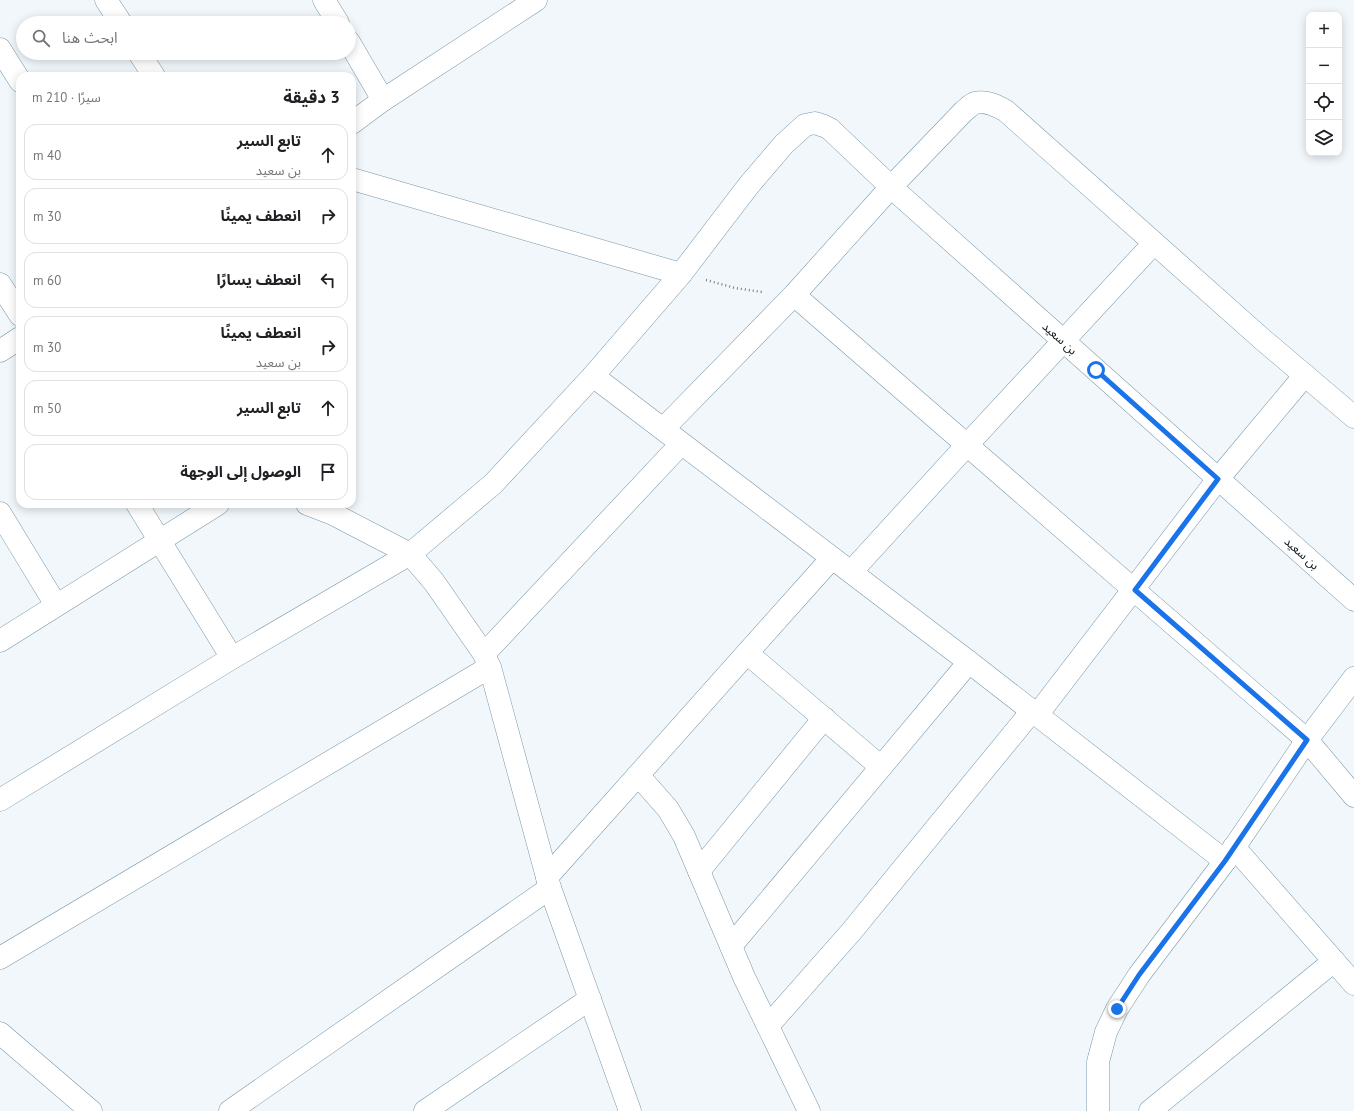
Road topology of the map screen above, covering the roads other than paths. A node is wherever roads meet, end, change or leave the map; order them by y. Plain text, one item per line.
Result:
1 (106, 0) edge
2 (324, 0) edge
3 (536, 0) edge
4 (116, 16) edge
5 (334, 16) edge
6 (0, 49) edge
7 (356, 54) edge
8 (144, 60) edge
9 (151, 72) edge
10 (16, 75) edge
11 (383, 100) junction
12 (356, 120) edge
13 (356, 180) edge
14 (891, 188) junction
15 (1154, 243) junction
16 (681, 274) junction
17 (0, 284) edge
18 (794, 295) junction
19 (16, 310) edge
20 (16, 341) edge
21 (1063, 341) junction
22 (0, 351) edge
23 (1305, 375) junction
24 (593, 376) junction
25 (1354, 417) edge
26 (663, 430) junction
27 (681, 444) junction
28 (967, 444) junction
29 (1218, 479) junction
30 (139, 508) edge
31 (212, 508) edge
32 (317, 508) edge
33 (0, 513) edge
34 (160, 541) junction
35 (410, 554) junction
36 (832, 558) junction
37 (851, 572) junction
38 (1135, 590) junction
39 (1354, 600) edge
40 (56, 605) junction
41 (0, 641) edge
42 (747, 653) junction
43 (232, 658) junction
44 (487, 661) junction
45 (969, 662) junction
46 (1354, 678) edge
47 (1034, 713) junction
48 (824, 718) junction
49 (1307, 740) junction
50 (881, 767) junction
51 (638, 775) junction
52 (1354, 796) edge
53 (0, 800) edge
54 (1230, 854) junction
55 (699, 871) junction
56 (548, 882) junction
57 (731, 946) junction
58 (0, 958) edge
59 (1334, 961) junction
60 (1354, 984) edge
61 (590, 999) junction
62 (768, 1026) junction
63 (0, 1034) edge
64 (91, 1111) edge
65 (230, 1111) edge
66 (425, 1111) edge
67 (630, 1111) edge
68 (809, 1111) edge
69 (1098, 1111) edge
70 (1150, 1111) edge

1 - 4 street
2 - 5 street
3 - 11 street
6 - 10 street
7 - 11 street
8 - 9 street
11 - 12 street
13 - 16 street
14 - 15 street
14 - 16 street, بن سعيد
14 - 18 street
14 - 21 street, بن سعيد
15 - 21 street
15 - 23 street
16 - 24 street
17 - 19 street
18 - 26 street
18 - 28 street
20 - 22 street
21 - 28 street
21 - 29 street, بن سعيد
23 - 25 street
23 - 29 street
24 - 26 street
24 - 35 street
26 - 27 street
27 - 36 street
27 - 44 street
28 - 37 street
28 - 38 street
29 - 38 street
29 - 39 street, بن سعيد
30 - 34 street
31 - 34 street
32 - 35 street
33 - 40 street
34 - 40 street
34 - 43 street
35 - 43 street
35 - 44 street
36 - 37 street
36 - 42 street
37 - 45 street
38 - 47 street
38 - 49 street
40 - 41 street
42 - 48 street
42 - 51 street
43 - 53 street
44 - 56 street
44 - 58 street
45 - 47 street
45 - 50 street
46 - 49 street
47 - 54 street
47 - 62 street
48 - 50 street
48 - 55 street
49 - 52 street
49 - 54 street
50 - 57 street
51 - 55 street
51 - 56 street
54 - 59 street
54 - 69 street
55 - 57 street
56 - 61 street
56 - 65 street
57 - 62 street
59 - 60 street
59 - 70 street
61 - 66 street
61 - 67 street
62 - 68 street
63 - 64 street

